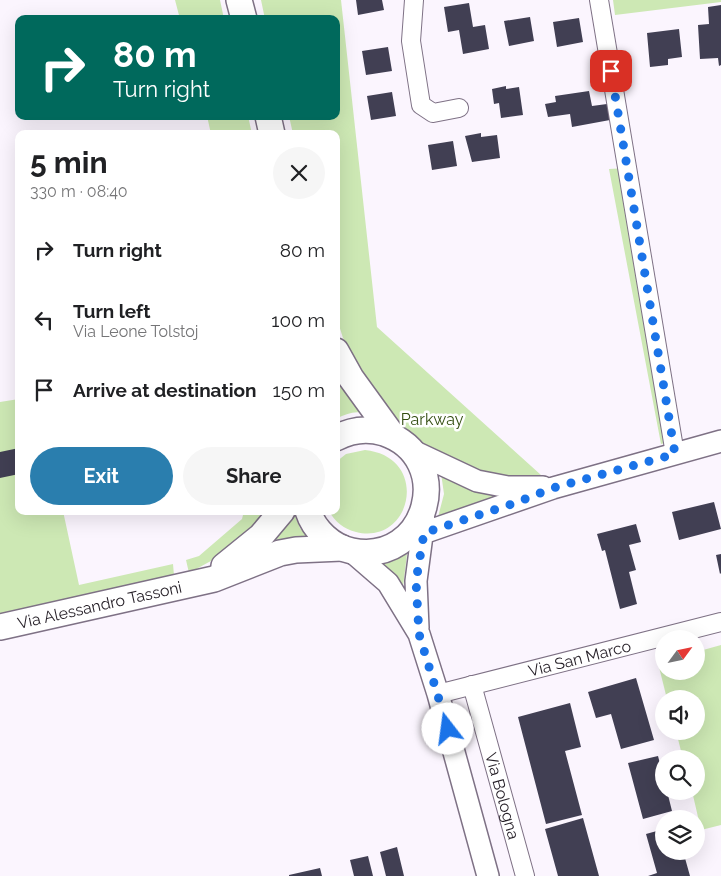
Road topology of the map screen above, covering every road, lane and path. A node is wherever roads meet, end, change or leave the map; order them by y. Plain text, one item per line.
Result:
1 (239, 0) edge
2 (414, 0) edge
3 (599, 0) edge
4 (243, 15) edge
5 (459, 108) dead end
6 (340, 358) edge
7 (340, 437) edge
8 (721, 442) edge
9 (402, 443) junction
10 (675, 454) junction
11 (553, 488) junction
12 (279, 515) edge
13 (310, 515) edge
14 (413, 536) junction
15 (347, 549) junction
16 (199, 581) junction
17 (721, 622) edge
18 (0, 626) edge
19 (419, 634) junction
20 (472, 686) junction
21 (438, 694) junction
22 (488, 876) edge
23 (525, 876) edge

1 - 4 main road
2 - 5 street
3 - 10 street
6 - 9 main road
7 - 9 main road
8 - 10 street
9 - 11 street
9 - 14 main road
10 - 11 street
11 - 14 street
12 - 16 main road, Via Alessandro Tassoni
13 - 15 main road
14 - 15 main road, Via Alessandro Tassoni
14 - 19 street
15 - 16 main road, Via Alessandro Tassoni
15 - 19 street
16 - 18 main road, Via Alessandro Tassoni
17 - 20 street, Via San Marco
19 - 21 street
20 - 21 street, Via San Marco
20 - 23 street, Via Bologna
21 - 22 street

